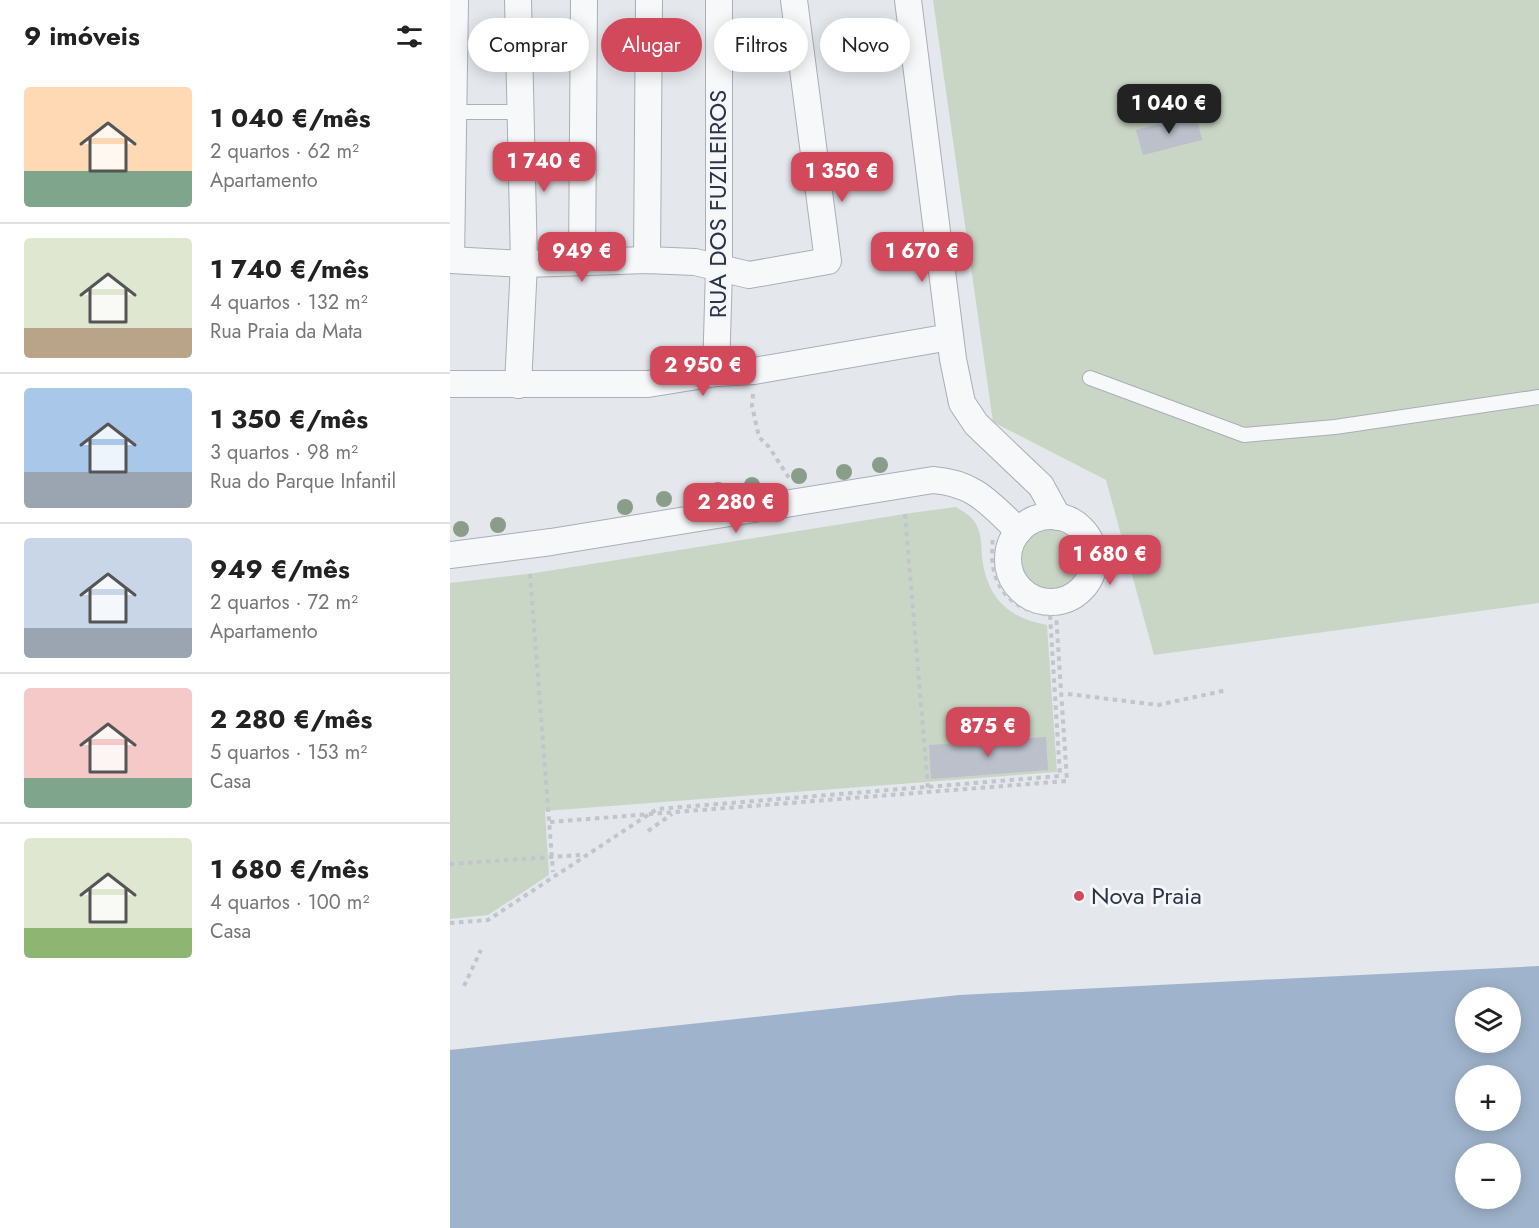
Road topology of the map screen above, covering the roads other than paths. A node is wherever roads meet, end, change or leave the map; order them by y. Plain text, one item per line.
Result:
1 (455, 0) edge
2 (518, 0) edge
3 (584, 0) edge
4 (649, 0) edge
5 (719, 0) edge
6 (795, 0) edge
7 (908, 0) edge
8 (454, 112) junction
9 (521, 112) junction
10 (450, 260) edge
11 (647, 260) junction
12 (582, 262) junction
13 (524, 264) junction
14 (719, 269) junction
15 (950, 337) junction
16 (716, 373) junction
17 (1090, 378) dead end
18 (450, 384) edge
19 (519, 385) junction
20 (1539, 397) edge
21 (1058, 517) junction
22 (1019, 531) junction
23 (450, 555) edge

1 - 8 street
2 - 9 street
3 - 12 street
4 - 11 street
5 - 14 street, RUA DOS FUZILEIROS
6 - 14 street
7 - 15 street
8 - 9 lane
8 - 10 street
9 - 13 street
10 - 13 street
11 - 12 street
11 - 14 street
12 - 13 street
13 - 19 street
14 - 16 street, RUA DOS FUZILEIROS
15 - 16 street
15 - 21 street
16 - 19 street
17 - 20 lane
18 - 19 street
21 - 22 street
21 - 22 street
22 - 23 street

